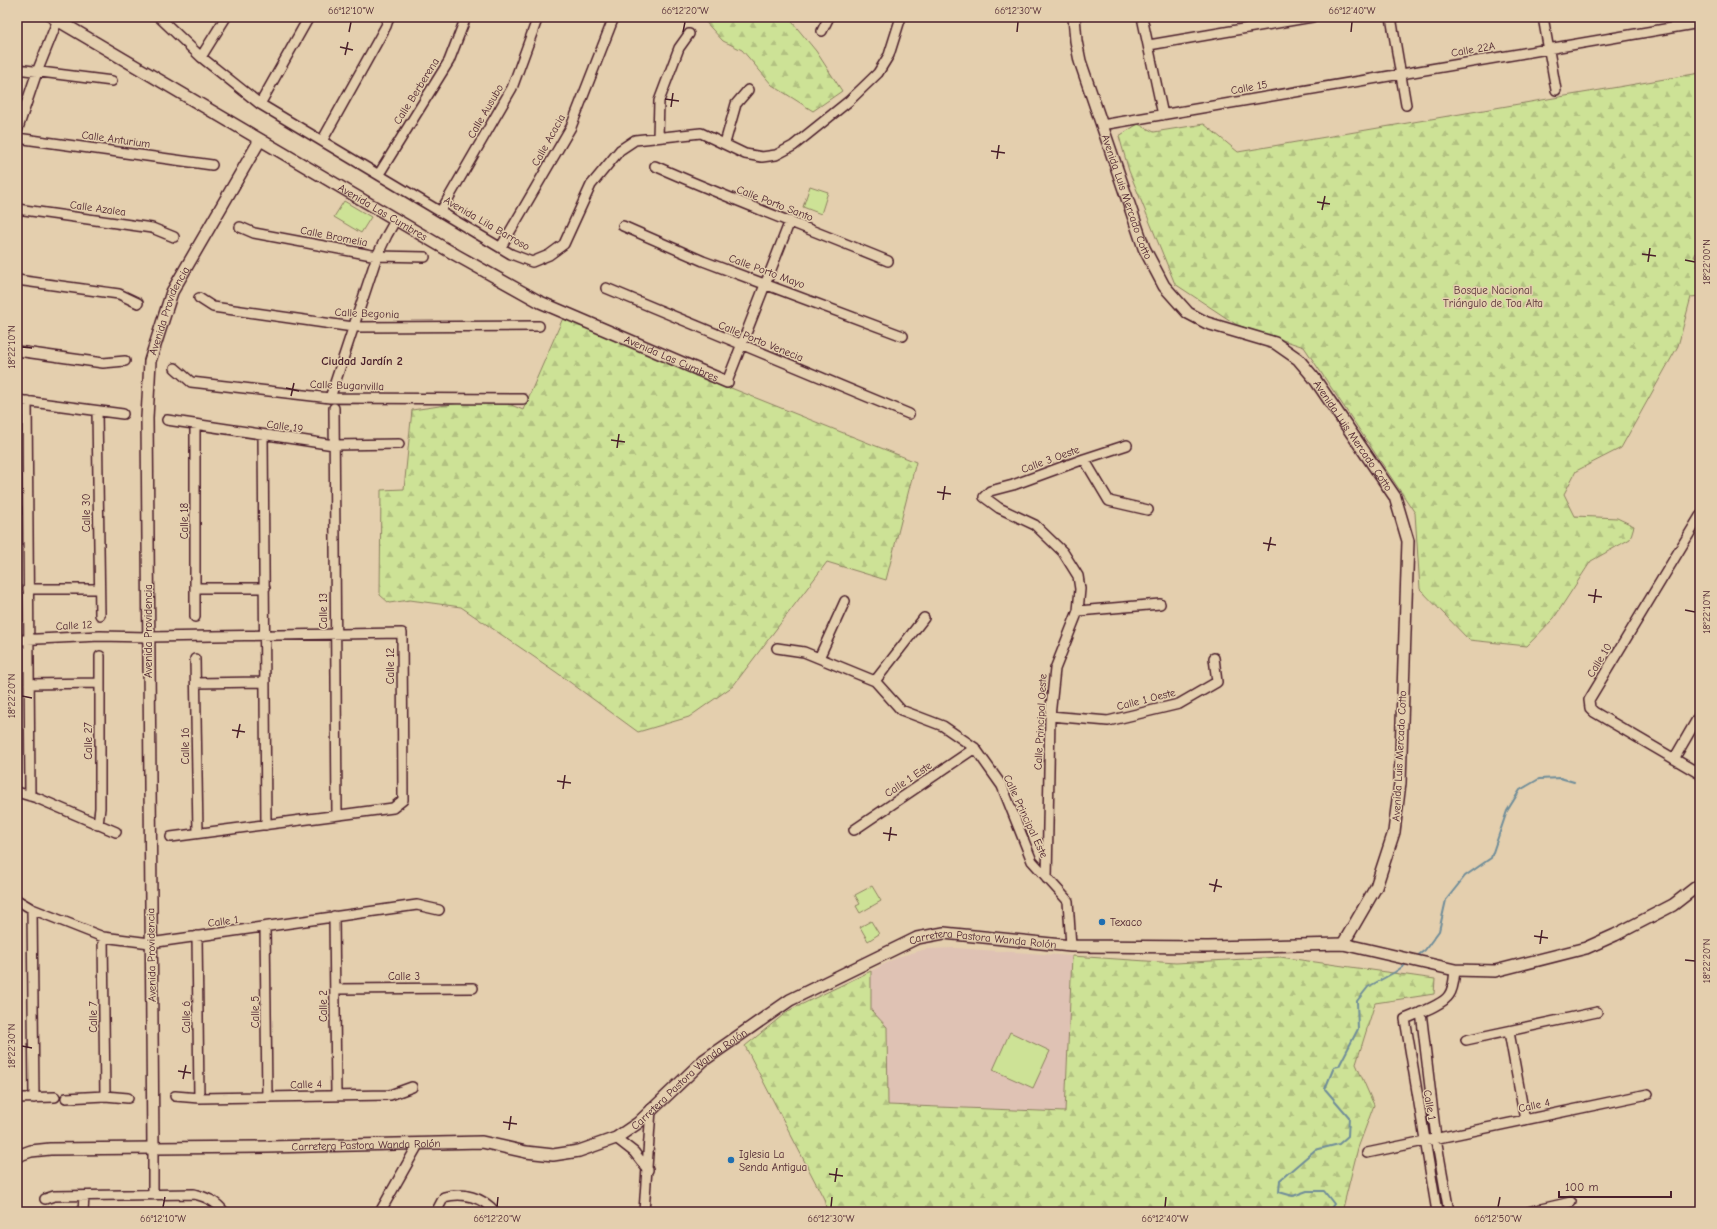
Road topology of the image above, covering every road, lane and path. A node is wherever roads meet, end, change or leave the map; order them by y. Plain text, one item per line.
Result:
1 (159, 17) edge
2 (226, 17) edge
3 (308, 17) edge
4 (389, 17) edge
5 (466, 17) edge
6 (538, 17) edge
7 (614, 17) edge
8 (829, 17) edge
9 (901, 17) edge
10 (1074, 17) edge
11 (1142, 17) edge
12 (1312, 17) edge
13 (1391, 17) edge
14 (1543, 17) edge
15 (56, 18) edge
16 (1700, 23) edge
17 (822, 31) dead end
18 (689, 34) dead end
19 (1149, 45) junction
20 (1549, 48) junction
21 (201, 57) junction
22 (17, 69) edge
23 (37, 72) junction
24 (1401, 73) junction
25 (112, 81) dead end
26 (748, 90) dead end
27 (1556, 90) dead end
28 (260, 104) junction
29 (1406, 106) dead end
30 (1163, 115) junction
31 (1102, 125) junction
32 (17, 131) edge
33 (658, 137) junction
34 (17, 138) edge
35 (260, 140) junction
36 (322, 141) junction
37 (725, 143) junction
38 (212, 165) dead end
39 (654, 166) dead end
40 (379, 174) junction
41 (17, 209) edge
42 (440, 211) junction
43 (396, 219) junction
44 (790, 221) junction
45 (623, 226) dead end
46 (240, 227) dead end
47 (174, 237) dead end
48 (501, 247) junction
49 (377, 256) junction
50 (425, 257) dead end
51 (888, 261) dead end
52 (17, 280) edge
53 (766, 284) junction
54 (606, 288) dead end
55 (199, 298) dead end
56 (138, 303) dead end
57 (538, 326) dead end
58 (353, 327) junction
59 (903, 336) dead end
60 (741, 346) junction
61 (17, 352) edge
62 (125, 361) dead end
63 (175, 368) dead end
64 (727, 382) joint
65 (330, 398) junction
66 (523, 399) dead end
67 (17, 400) edge
68 (27, 401) junction
69 (334, 408) dead end
70 (97, 411) junction
71 (124, 414) dead end
72 (908, 414) dead end
73 (168, 420) dead end
74 (196, 425) junction
75 (263, 435) junction
76 (399, 444) dead end
77 (334, 445) junction
78 (1127, 445) dead end
79 (1084, 459) junction
80 (984, 497) joint
81 (1148, 510) dead end
82 (1700, 516) edge
83 (196, 588) junction
84 (265, 588) junction
85 (28, 589) junction
86 (99, 589) junction
87 (845, 601) dead end
88 (1160, 604) dead end
89 (1078, 611) junction
90 (100, 615) dead end
91 (195, 617) dead end
92 (924, 618) dead end
93 (336, 634) junction
94 (265, 635) junction
95 (148, 637) junction
96 (17, 640) edge
97 (28, 640) junction
98 (778, 648) dead end
99 (100, 656) dead end
100 (819, 658) junction
101 (1214, 658) dead end
102 (195, 659) dead end
103 (875, 681) junction
104 (265, 682) junction
105 (100, 683) junction
106 (196, 683) junction
107 (29, 684) junction
108 (1700, 714) edge
109 (1050, 716) junction
110 (975, 748) junction
111 (1674, 760) junction
112 (1700, 774) edge
113 (17, 792) edge
114 (30, 796) junction
115 (337, 815) junction
116 (98, 825) junction
117 (266, 825) junction
118 (854, 830) dead end
119 (116, 832) dead end
120 (198, 833) junction
121 (171, 837) dead end
122 (1047, 879) junction
123 (1700, 884) edge
124 (17, 900) edge
125 (32, 909) junction
126 (439, 910) dead end
127 (334, 916) junction
128 (265, 928) junction
129 (197, 936) junction
130 (103, 937) junction
131 (150, 943) junction
132 (1343, 944) junction
133 (1071, 946) junction
134 (1455, 970) junction
135 (473, 988) dead end
136 (335, 989) junction
137 (1421, 1012) junction
138 (1597, 1012) dead end
139 (1509, 1032) junction
140 (1466, 1040) dead end
141 (412, 1087) dead end
142 (1648, 1094) dead end
143 (336, 1095) junction
144 (105, 1096) junction
145 (175, 1096) dead end
146 (55, 1097) dead end
147 (267, 1097) junction
148 (17, 1098) edge
149 (34, 1098) junction
150 (66, 1098) dead end
151 (128, 1098) dead end
152 (199, 1098) junction
153 (651, 1109) junction
154 (1525, 1120) junction
155 (1436, 1138) junction
156 (611, 1140) junction
157 (1425, 1141) junction
158 (419, 1143) junction
159 (153, 1149) junction
160 (1367, 1153) dead end
161 (17, 1156) edge
162 (648, 1170) junction
163 (152, 1194) junction
164 (84, 1196) junction
165 (45, 1199) dead end
166 (1571, 1202) dead end
167 (83, 1212) edge
168 (224, 1212) edge
169 (380, 1212) edge
170 (436, 1212) edge
171 (496, 1212) edge
172 (644, 1212) edge
173 (1437, 1212) edge
174 (1449, 1212) edge
175 (1528, 1212) edge

1 - 21 street, Avenida Lila Barroso
2 - 21 street
3 - 28 street
4 - 36 street
5 - 40 street, Calle Berberena
6 - 42 street, Calle Ausubo
7 - 48 street, Calle Acacia
8 - 17 street
9 - 37 street, Avenida Lila Barroso
10 - 31 street, Avenida Luis Mercado Cotto
11 - 19 street
12 - 19 street
13 - 24 street
14 - 20 street
15 - 23 street
15 - 35 street, Avenida Las Cumbres
16 - 20 street, Calle 22A
18 - 33 street
19 - 30 street
20 - 24 street, Calle 22A
20 - 27 street
21 - 28 street, Avenida Lila Barroso
22 - 23 street
23 - 25 street
23 - 32 street
24 - 29 street
24 - 30 street, Calle 15
26 - 37 street
28 - 36 street, Avenida Lila Barroso
30 - 31 street, Calle 15
31 - 132 street, Avenida Luis Mercado Cotto
33 - 37 street, Avenida Lila Barroso
33 - 48 street, Avenida Lila Barroso
34 - 38 street, Calle Anturium
35 - 43 street, Avenida Las Cumbres
35 - 95 street, Avenida Providencia
36 - 40 street, Avenida Lila Barroso
39 - 44 street, Calle Porto Santo
40 - 42 street, Avenida Lila Barroso
41 - 47 street, Calle Azalea
42 - 48 street, Avenida Lila Barroso
43 - 49 street
43 - 64 street, Avenida Las Cumbres
44 - 51 street, Calle Porto Santo
44 - 53 street
45 - 53 street, Calle Porto Mayo
46 - 49 street, Calle Bromelia
49 - 50 street, Calle Bromelia
49 - 58 street
52 - 56 street
53 - 59 street, Calle Porto Mayo
53 - 60 street
54 - 60 street, Calle Porto Venecia
55 - 58 street, Calle Begonia
57 - 58 street, Calle Begonia
58 - 65 street
60 - 64 street
60 - 72 street, Calle Porto Venecia
61 - 62 street
63 - 65 street, Calle Buganvilla
65 - 66 street, Calle Buganvilla
67 - 68 street
68 - 70 street
68 - 85 street
69 - 77 street, Calle 13
70 - 71 street
70 - 86 street, Calle 30
73 - 74 street, Calle 19
74 - 75 street, Calle 19
74 - 83 street, Calle 18
75 - 77 street, Calle 19
75 - 84 street
76 - 77 street, Calle 19
77 - 93 street, Calle 13
78 - 79 street, Calle 3 Oeste
79 - 80 street, Calle 3 Oeste
79 - 81 street
80 - 89 street, Calle Principal Oeste
82 - 111 street, Calle 10
83 - 84 street
83 - 91 street, Calle 18
84 - 94 street
85 - 86 street
85 - 97 street
86 - 90 street, Calle 30
87 - 100 street
88 - 89 street
89 - 109 street, Calle Principal Oeste
92 - 103 street
93 - 94 street, Calle 12
93 - 115 street, Calle 13
93 - 115 street, Calle 12
94 - 95 street, Calle 12
94 - 104 street
95 - 97 street, Calle 12
95 - 131 street, Avenida Providencia
96 - 97 street, Calle 12
97 - 107 street
98 - 100 street, Calle Principal Este
99 - 105 street, Calle 27
100 - 103 street, Calle Principal Este
101 - 109 street, Calle 1 Oeste
102 - 106 street, Calle 16
103 - 110 street, Calle Principal Este
104 - 106 street
104 - 117 street
105 - 107 street
105 - 116 street, Calle 27
106 - 120 street, Calle 16
107 - 114 street
108 - 111 street
109 - 122 street, Calle Principal Oeste
110 - 118 street, Calle 1 Este
110 - 122 street, Calle Principal Este
111 - 112 street, Calle 10
113 - 114 street
114 - 116 street
115 - 117 street, Calle 12
116 - 119 street
117 - 120 street, Calle 12
120 - 121 street, Calle 12
122 - 133 street, Calle Principal Este
123 - 134 street, Carretera Pastora Wanda Rolón
124 - 125 street, Calle 1
125 - 130 street, Calle 1
125 - 149 street
126 - 127 street, Calle 1
127 - 128 street, Calle 1
127 - 136 street, Calle 2
128 - 129 street, Calle 1
128 - 147 street, Calle 5
129 - 131 street, Calle 1
129 - 152 street, Calle 6
130 - 131 street, Calle 1
130 - 144 street, Calle 7
131 - 159 street, Avenida Providencia
132 - 133 street, Carretera Pastora Wanda Rolón
132 - 134 street, Carretera Pastora Wanda Rolón
133 - 153 street, Carretera Pastora Wanda Rolón
134 - 137 street, Calle 1
135 - 136 street, Calle 3
136 - 143 street, Calle 2
137 - 155 street, Calle 1
137 - 157 street, Calle 1
138 - 139 street
139 - 140 street
139 - 154 street
141 - 143 street, Calle 4
142 - 154 street, Calle 4
143 - 147 street, Calle 4
144 - 150 street
144 - 151 street
145 - 152 street, Calle 4
146 - 149 street
147 - 152 street, Calle 4
148 - 149 street
153 - 156 street, Carretera Pastora Wanda Rolón
153 - 162 street
154 - 155 street, Calle 4
155 - 157 street, Calle 4
155 - 174 street, Calle 1
156 - 158 street, Carretera Pastora Wanda Rolón
156 - 162 street
157 - 160 street, Calle 4
157 - 173 street, Calle 1
158 - 159 street, Carretera Pastora Wanda Rolón
158 - 169 street
159 - 161 street, Carretera Pastora Wanda Rolón
159 - 163 street
162 - 172 street
163 - 164 street
163 - 168 street
164 - 165 street
164 - 167 street
166 - 175 street
170 - 171 street

